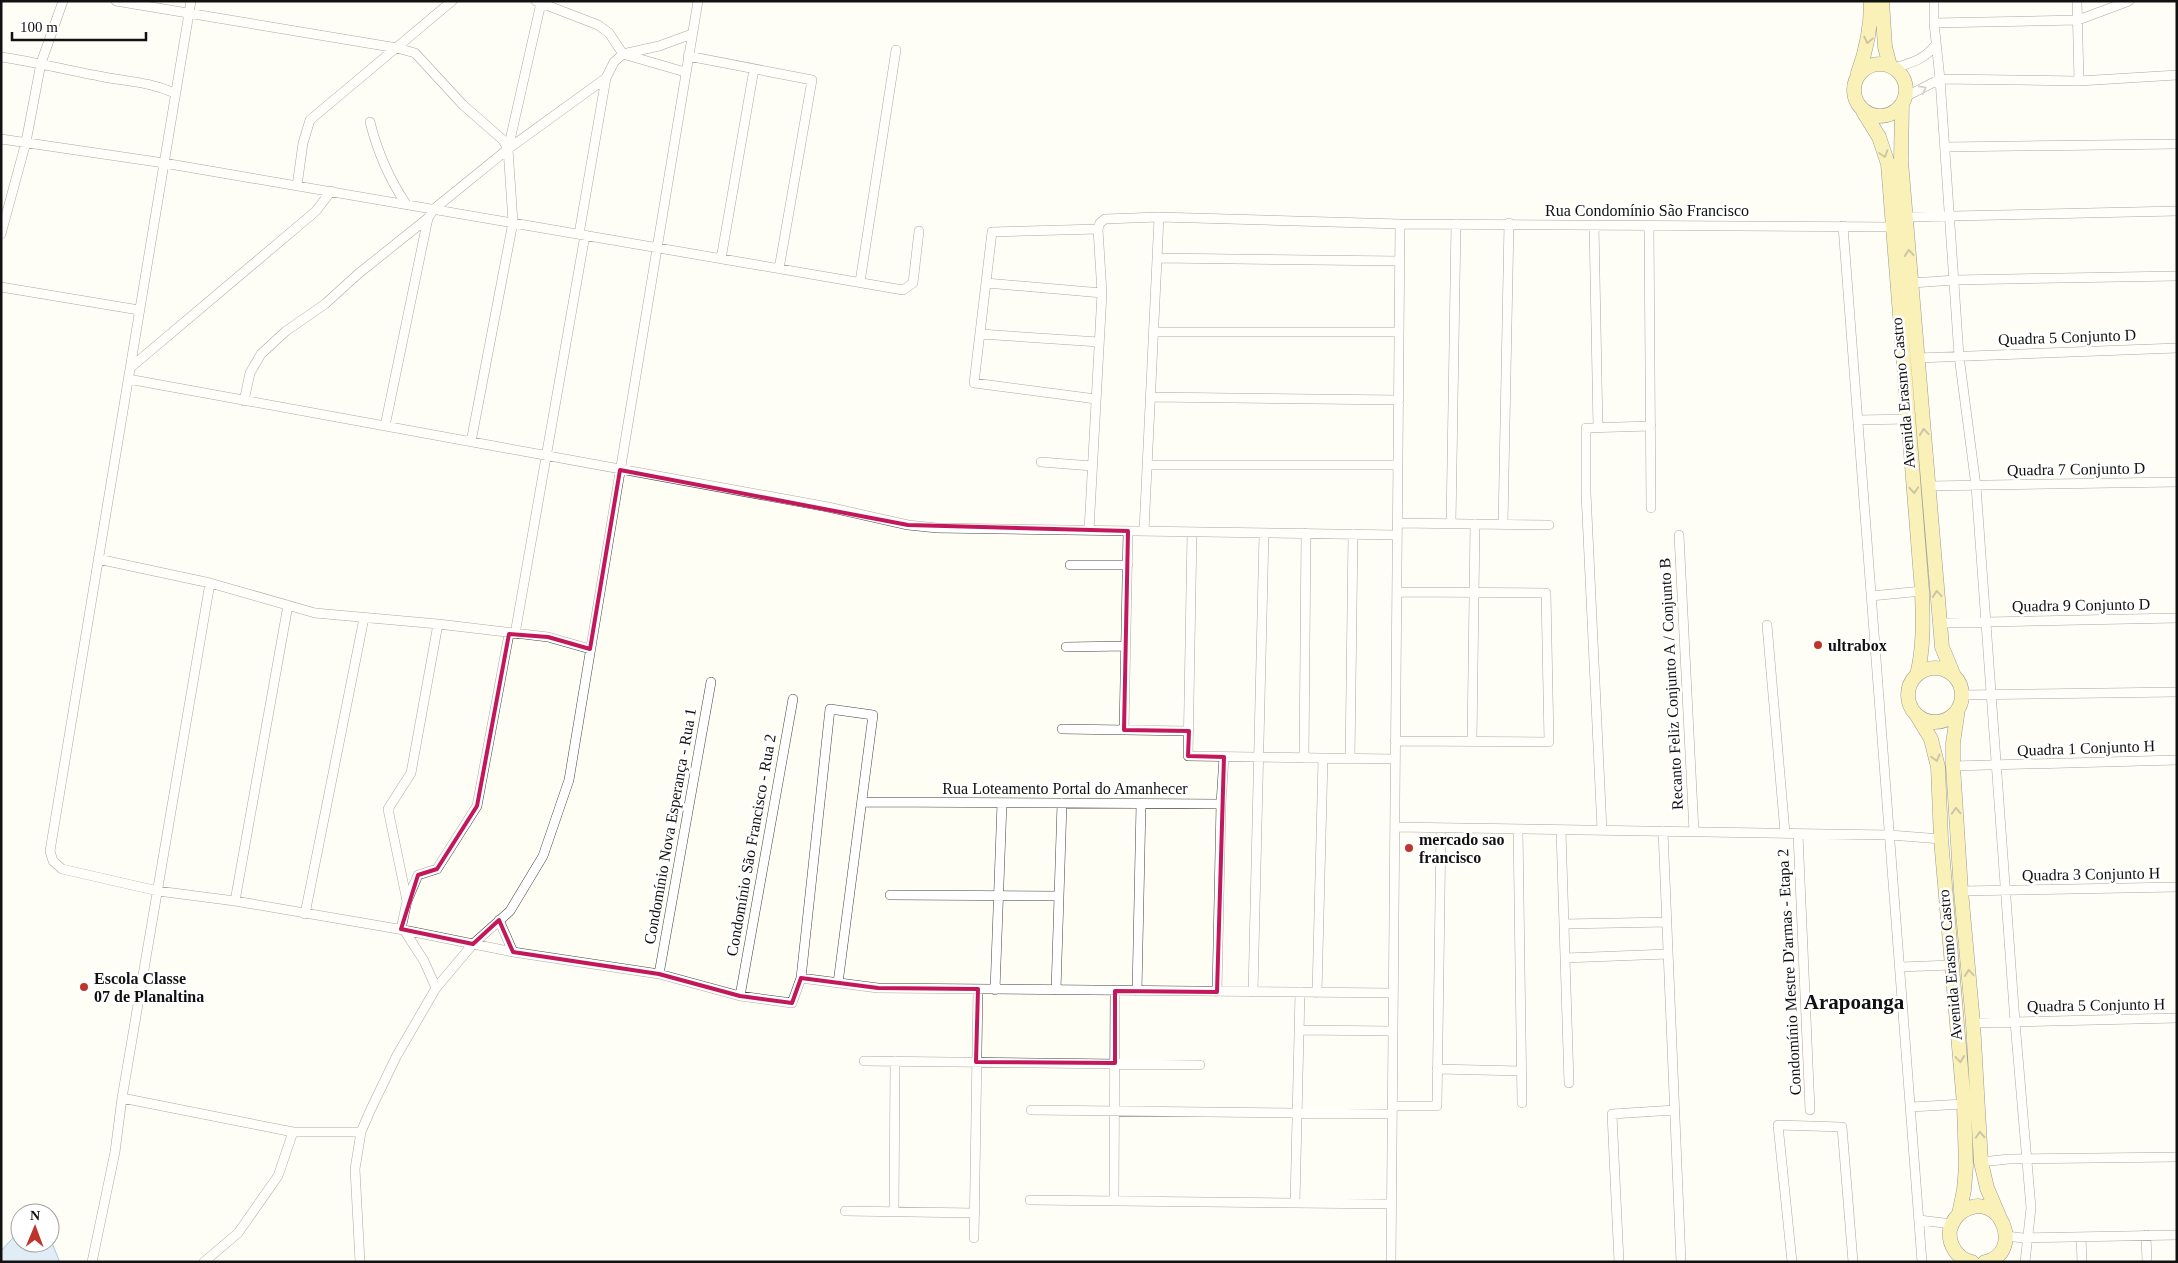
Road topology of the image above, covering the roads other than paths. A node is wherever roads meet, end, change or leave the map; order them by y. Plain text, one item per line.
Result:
1 (63, 1) edge
2 (116, 1) edge
3 (191, 1) edge
4 (452, 1) edge
5 (698, 1) edge
6 (1872, 1) edge
7 (1882, 1) edge
8 (1934, 1) edge
9 (2077, 1) edge
10 (2129, 1) edge
11 (538, 2) edge
12 (188, 14) junction
13 (2078, 20) junction
14 (1934, 23) junction
15 (692, 34) junction
16 (1936, 44) junction
17 (397, 48) junction
18 (896, 50) dead end
19 (623, 54) junction
20 (688, 56) junction
21 (1, 57) edge
22 (41, 63) junction
23 (1892, 67) junction
24 (754, 69) junction
25 (686, 72) junction
26 (2177, 76) edge
27 (606, 78) junction
28 (1856, 78) junction
29 (1940, 79) junction
30 (2078, 81) junction
31 (175, 93) junction
32 (1903, 101) junction
33 (1864, 111) junction
34 (370, 122) dead end
35 (1, 139) edge
36 (26, 142) junction
37 (2177, 144) edge
38 (1945, 147) junction
39 (508, 149) junction
40 (164, 163) junction
41 (297, 186) junction
42 (331, 191) junction
43 (406, 204) junction
44 (434, 209) junction
45 (2177, 211) edge
46 (4, 215) edge
47 (1950, 216) junction
48 (1159, 217) junction
49 (1906, 217) junction
50 (428, 218) junction
51 (513, 222) junction
52 (1400, 224) junction
53 (1456, 224) junction
54 (1509, 224) junction
55 (1594, 225) junction
56 (1649, 225) junction
57 (1843, 226) junction
58 (1893, 226) junction
59 (1098, 229) junction
60 (918, 231) dead end
61 (1, 234) edge
62 (582, 235) junction
63 (656, 248) junction
64 (1158, 258) junction
65 (722, 259) junction
66 (1400, 261) junction
67 (779, 269) junction
68 (2177, 276) edge
69 (1954, 280) junction
70 (860, 282) junction
71 (986, 283) junction
72 (1912, 283) junction
73 (1, 287) edge
74 (1102, 293) junction
75 (140, 310) junction
76 (1154, 332) junction
77 (1399, 332) junction
78 (980, 334) junction
79 (1099, 342) junction
80 (2177, 348) edge
81 (1959, 356) junction
82 (1918, 358) junction
83 (130, 368) junction
84 (128, 379) junction
85 (1151, 397) junction
86 (1096, 398) junction
87 (1399, 400) junction
88 (244, 401) junction
89 (1909, 419) junction
90 (1858, 420) junction
91 (384, 426) junction
92 (1651, 426) junction
93 (1598, 428) junction
94 (471, 442) junction
95 (546, 456) junction
96 (1042, 462) dead end
97 (1147, 465) junction
98 (1398, 465) junction
99 (1092, 466) junction
100 (620, 470) junction
101 (2177, 482) edge
102 (1929, 486) junction
103 (1976, 486) junction
104 (1651, 508) dead end
105 (1398, 523) junction
106 (1450, 523) junction
107 (1475, 524) junction
108 (1503, 524) junction
109 (1549, 524) dead end
110 (1089, 530) junction
111 (1128, 531) junction
112 (1144, 531) junction
113 (1192, 532) junction
114 (1264, 533) junction
115 (1306, 533) junction
116 (1353, 534) junction
117 (1397, 535) junction
118 (1679, 535) dead end
119 (98, 559) junction
120 (1070, 565) dead end
121 (1128, 565) junction
122 (210, 583) junction
123 (1922, 591) junction
124 (1397, 592) junction
125 (1474, 593) junction
126 (1871, 596) junction
127 (288, 605) junction
128 (364, 618) junction
129 (2177, 618) edge
130 (1986, 622) junction
131 (1940, 623) junction
132 (438, 624) junction
133 (1767, 625) dead end
134 (512, 634) junction
135 (1066, 646) dead end
136 (1126, 646) junction
137 (590, 649) junction
138 (1917, 675) junction
139 (1954, 676) junction
140 (710, 682) dead end
141 (2177, 692) edge
142 (1962, 695) junction
143 (1991, 696) junction
144 (792, 698) dead end
145 (1958, 709) junction
146 (1916, 714) junction
147 (1062, 729) dead end
148 (1124, 730) junction
149 (1189, 731) junction
150 (1396, 741) junction
151 (1472, 741) junction
152 (1224, 757) junction
153 (1260, 757) junction
154 (1304, 758) junction
155 (1323, 758) junction
156 (1350, 758) junction
157 (1396, 759) junction
158 (2177, 760) edge
159 (1996, 765) junction
160 (1954, 766) junction
161 (862, 802) junction
162 (1002, 803) junction
163 (1062, 803) junction
164 (1141, 804) junction
165 (1221, 804) junction
166 (1395, 827) junction
167 (1441, 828) junction
168 (1518, 829) junction
169 (1561, 830) junction
170 (1602, 830) junction
171 (1663, 831) junction
172 (1694, 832) junction
173 (1785, 833) junction
174 (1798, 834) junction
175 (1890, 835) junction
176 (1941, 839) junction
177 (2177, 887) edge
178 (2006, 890) junction
179 (158, 891) junction
180 (1961, 891) junction
181 (890, 895) dead end
182 (998, 896) junction
183 (1059, 896) junction
184 (235, 901) junction
185 (407, 901) junction
186 (305, 914) junction
187 (499, 920) junction
188 (1667, 922) junction
189 (1564, 924) junction
190 (402, 930) junction
191 (473, 944) junction
192 (513, 952) junction
193 (1668, 954) junction
194 (1565, 958) junction
195 (1952, 965) junction
196 (1900, 967) junction
197 (659, 974) junction
198 (801, 978) junction
199 (838, 983) junction
200 (436, 988) junction
201 (978, 989) junction
202 (995, 990) junction
203 (1056, 990) junction
204 (1115, 991) junction
205 (1137, 991) junction
206 (1217, 992) junction
207 (1253, 992) junction
208 (1300, 992) junction
209 (1317, 993) junction
210 (1393, 993) junction
211 (740, 996) junction
212 (2177, 1018) edge
213 (2015, 1022) junction
214 (1973, 1023) junction
215 (1299, 1030) junction
216 (1393, 1031) junction
217 (864, 1061) dead end
218 (895, 1061) junction
219 (976, 1062) junction
220 (1115, 1063) junction
221 (1200, 1065) dead end
222 (1437, 1069) junction
223 (1521, 1071) junction
224 (1569, 1083) dead end
225 (122, 1098) junction
226 (1522, 1103) dead end
227 (1964, 1104) junction
228 (1910, 1107) junction
229 (1031, 1110) dead end
230 (1392, 1110) junction
231 (1675, 1110) junction
232 (1810, 1110) dead end
233 (1114, 1111) junction
234 (1297, 1113) junction
235 (293, 1132) junction
236 (361, 1132) junction
237 (2177, 1157) edge
238 (2026, 1158) junction
239 (1981, 1162) junction
240 (1030, 1200) dead end
241 (1114, 1201) junction
242 (1295, 1203) junction
243 (1391, 1204) junction
244 (894, 1211) junction
245 (845, 1212) dead end
246 (974, 1213) junction
247 (1999, 1216) junction
248 (1955, 1219) junction
249 (1919, 1220) junction
250 (2177, 1235) edge
251 (2006, 1236) junction
252 (2146, 1236) junction
253 (2081, 1237) junction
254 (974, 1238) dead end
255 (2027, 1238) junction
256 (1961, 1259) edge
257 (1993, 1260) edge
258 (92, 1262) edge
259 (204, 1262) edge
260 (360, 1262) edge
261 (1391, 1262) edge
262 (1619, 1262) edge
263 (1681, 1262) edge
264 (1792, 1262) edge
265 (1853, 1262) edge
266 (1922, 1262) edge
267 (1972, 1262) edge
268 (2024, 1262) edge
269 (2082, 1262) edge
270 (2147, 1262) edge

1 - 22 street
2 - 12 street
3 - 12 street
4 - 17 street
5 - 15 street
6 -> 28 main road
7 - 23 main road
8 - 14 street
9 - 13 street
10 - 13 street
11 - 19 street
11 - 39 street
12 - 17 street
12 - 31 street
13 - 14 street
13 - 30 street
14 - 16 street
15 - 19 street
15 - 20 street
16 - 23 street
16 - 29 street
17 - 39 street
17 - 41 street
18 - 70 street
19 - 25 street
19 - 27 street
20 - 24 street
20 - 25 street
21 - 22 street
22 - 31 street
22 - 36 street
23 - 28 main road
23 - 32 main road
24 - 65 street
24 - 67 street
25 - 63 street
26 - 30 street
27 - 39 street
27 - 62 street
28 - 33 main road
29 - 30 street
32 -> 29 street
29 - 38 street
31 - 40 street
32 - 33 main road
32 - 49 main road, Avenida Erasmo Castro
33 -> 58 main road, Avenida Erasmo Castro
34 - 43 street
35 - 36 street
36 - 40 street
36 - 46 street
37 - 38 street
38 - 47 street
39 - 44 street
39 - 51 street
40 - 41 street
40 - 75 street
41 - 42 street
42 - 43 street
42 - 83 street
43 - 44 street
44 - 50 street
44 - 51 street
45 - 47 street
46 - 61 street
47 - 49 street
47 - 69 street
48 - 52 street, Rua Condomínio São Francisco
48 - 59 street, Rua Condomínio São Francisco
48 - 64 street
72 -> 49 main road, Avenida Erasmo Castro
50 - 88 street
50 - 91 street
51 - 62 street
51 - 94 street
52 - 53 street, Rua Condomínio São Francisco
52 - 66 street
53 - 54 street, Rua Condomínio São Francisco
53 - 106 street
54 - 55 street, Rua Condomínio São Francisco
54 - 108 street
55 - 56 street, Rua Condomínio São Francisco
55 - 93 street
56 - 57 street, Rua Condomínio São Francisco
56 - 92 street
57 - 58 street, Rua Condomínio São Francisco
57 - 90 street
58 - 89 main road, Avenida Erasmo Castro
59 - 71 street
59 - 74 street
60 - 70 street
62 - 63 street
62 - 95 street
63 - 65 street
63 - 100 street
64 - 66 street
64 - 76 street
65 - 67 street
66 - 77 street
67 - 70 street
68 - 69 street
69 - 72 street
69 - 81 street
71 - 74 street
71 - 78 street
72 - 82 main road, Avenida Erasmo Castro
73 - 75 street
74 - 79 street
75 - 83 street
76 - 77 street
76 - 85 street
77 - 87 street
78 - 79 street
78 - 86 street
79 - 86 street
80 - 81 street, Quadra 5 Conjunto D
81 - 82 street, Quadra 5 Conjunto D
81 - 103 street
102 -> 82 main road, Avenida Erasmo Castro
83 - 84 street
84 - 88 street
84 - 119 street
85 - 87 street
85 - 97 street
86 - 99 street
87 - 98 street
88 - 91 street
89 - 90 street
89 -> 123 main road, Avenida Erasmo Castro
90 - 126 street
91 - 94 street
92 - 93 street
92 - 104 street
93 - 170 street
94 - 95 street
95 - 100 street
95 - 134 street
96 - 99 street
97 - 98 street
97 - 112 street
98 - 105 street
99 - 110 street
100 - 110 street
100 - 137 street
101 - 103 street, Quadra 7 Conjunto D
102 - 103 street, Quadra 7 Conjunto D
131 -> 102 main road, Avenida Erasmo Castro
103 - 130 street
105 - 106 street
105 - 117 street
106 - 107 street
107 - 108 street
107 - 125 street
108 - 109 street
110 - 111 street
111 - 112 street
111 - 121 street
112 - 113 street
113 - 114 street
113 - 149 street
114 - 115 street
114 - 153 street
115 - 116 street
115 - 154 street
116 - 117 street
116 - 156 street
117 - 124 street
118 - 172 street, Recanto Feliz Conjunto A / Conjunto B
119 - 122 street
119 - 179 street
120 - 121 street
121 - 136 street
122 - 127 street
122 - 179 street
123 - 126 street
123 - 138 main road, Avenida Erasmo Castro
124 - 125 street
124 - 150 street
125 - 151 street
125 - 151 street
126 - 175 street
127 - 128 street
127 - 184 street
128 - 132 street
128 - 186 street
129 - 130 street, Quadra 9 Conjunto D
130 - 131 street, Quadra 9 Conjunto D
130 - 143 street
131 - 139 main road, Avenida Erasmo Castro
132 - 134 street
132 - 185 street
133 - 173 street
134 - 137 street
134 - 185 street
135 - 136 street
136 - 148 street
137 - 187 street
138 - 139 main road
138 - 146 main road
139 - 142 main road
140 - 197 street, Condomínio Nova Esperança - Rua 1
141 - 143 street
142 - 143 street
142 - 145 main road
143 - 159 street
144 - 211 street, Condomínio São Francisco - Rua 2
145 - 146 main road
145 - 160 main road, Avenida Erasmo Castro
146 -> 176 main road, Avenida Erasmo Castro
147 - 148 street
148 - 149 street
149 - 152 street, Rua Loteamento Portal do Amanhecer
150 - 151 street
150 - 157 street
152 - 153 street, Rua Loteamento Portal do Amanhecer
152 - 165 street
153 - 154 street, Rua Loteamento Portal do Amanhecer
153 - 207 street
154 - 155 street, Rua Loteamento Portal do Amanhecer
155 - 156 street, Rua Loteamento Portal do Amanhecer
155 - 209 street
156 - 157 street, Rua Loteamento Portal do Amanhecer
157 - 166 street
158 - 159 street, Quadra 1 Conjunto H
159 - 160 street, Quadra 1 Conjunto H
159 - 178 street
180 -> 160 main road, Avenida Erasmo Castro
161 - 162 street, Rua Loteamento Portal do Amanhecer
161 - 198 street
161 - 199 street
162 - 163 street, Rua Loteamento Portal do Amanhecer
162 - 182 street
163 - 164 street, Rua Loteamento Portal do Amanhecer
163 - 183 street
164 - 165 street, Rua Loteamento Portal do Amanhecer
164 - 205 street
165 - 206 street
166 - 167 street
166 - 210 street
167 - 168 street
167 - 222 street
168 - 169 street
168 - 223 street
169 - 170 street
169 - 189 street
170 - 171 street
171 - 172 street
171 - 188 street
172 - 173 street
173 - 174 street
174 - 175 street
174 - 232 street, Condomínio Mestre D'armas - Etapa 2
175 - 176 street
175 - 196 street
176 - 195 main road, Avenida Erasmo Castro
177 - 178 street, Quadra 3 Conjunto H
178 - 180 street, Quadra 3 Conjunto H
178 - 213 street
179 - 184 street
179 - 225 street
214 -> 180 main road, Avenida Erasmo Castro
181 - 182 street
182 - 183 street
182 - 202 street
183 - 203 street
184 - 186 street
185 - 190 street
186 - 190 street
187 - 191 street
187 - 192 street
188 - 189 street
188 - 193 street
189 - 194 street
190 - 191 street
190 - 200 street
191 - 192 street
191 - 200 street
192 - 197 street
193 - 194 street
193 - 231 street
194 - 224 street
195 - 196 street
195 -> 227 main road, Avenida Erasmo Castro
196 - 228 street
197 - 211 street
198 - 199 street
198 - 211 street
199 - 201 street
200 - 236 street
201 - 202 street
201 - 219 street
202 - 203 street
203 - 204 street
204 - 205 street
204 - 220 street
205 - 206 street
206 - 207 street
207 - 208 street
208 - 209 street
208 - 215 street
209 - 210 street
210 - 216 street
212 - 213 street, Quadra 5 Conjunto H
213 - 214 street, Quadra 5 Conjunto H
213 - 238 street
239 -> 214 main road, Avenida Erasmo Castro
215 - 216 street
215 - 234 street
216 - 230 street
217 - 218 street
218 - 219 street
218 - 244 street
219 - 220 street
219 - 246 street
220 - 221 street
220 - 233 street
222 - 223 street
222 - 230 street
223 - 226 street
225 - 235 street
225 - 258 street
227 - 228 street
227 - 248 main road, Avenida Erasmo Castro
228 - 249 street
229 - 233 street
230 - 234 street
230 - 243 street
231 - 262 street
231 - 263 street
233 - 234 street
233 - 241 street
234 - 242 street
235 - 236 street
235 - 259 street
236 - 260 street
237 - 238 street
238 - 239 street
238 - 255 street
239 - 247 main road, Avenida Erasmo Castro
240 - 241 street
241 - 242 street
242 - 243 street
243 - 261 street
244 - 245 street
244 - 246 street
246 - 254 street
247 - 248 main road
247 - 251 main road, Avenida Erasmo Castro
248 - 249 street
248 - 256 main road, Avenida Erasmo Castro
249 - 266 street
250 - 252 street
251 - 255 street
251 - 257 main road
252 - 253 street
252 - 270 street
253 - 255 street
253 - 269 street
255 - 268 street
256 - 267 main road
264 - 265 street

